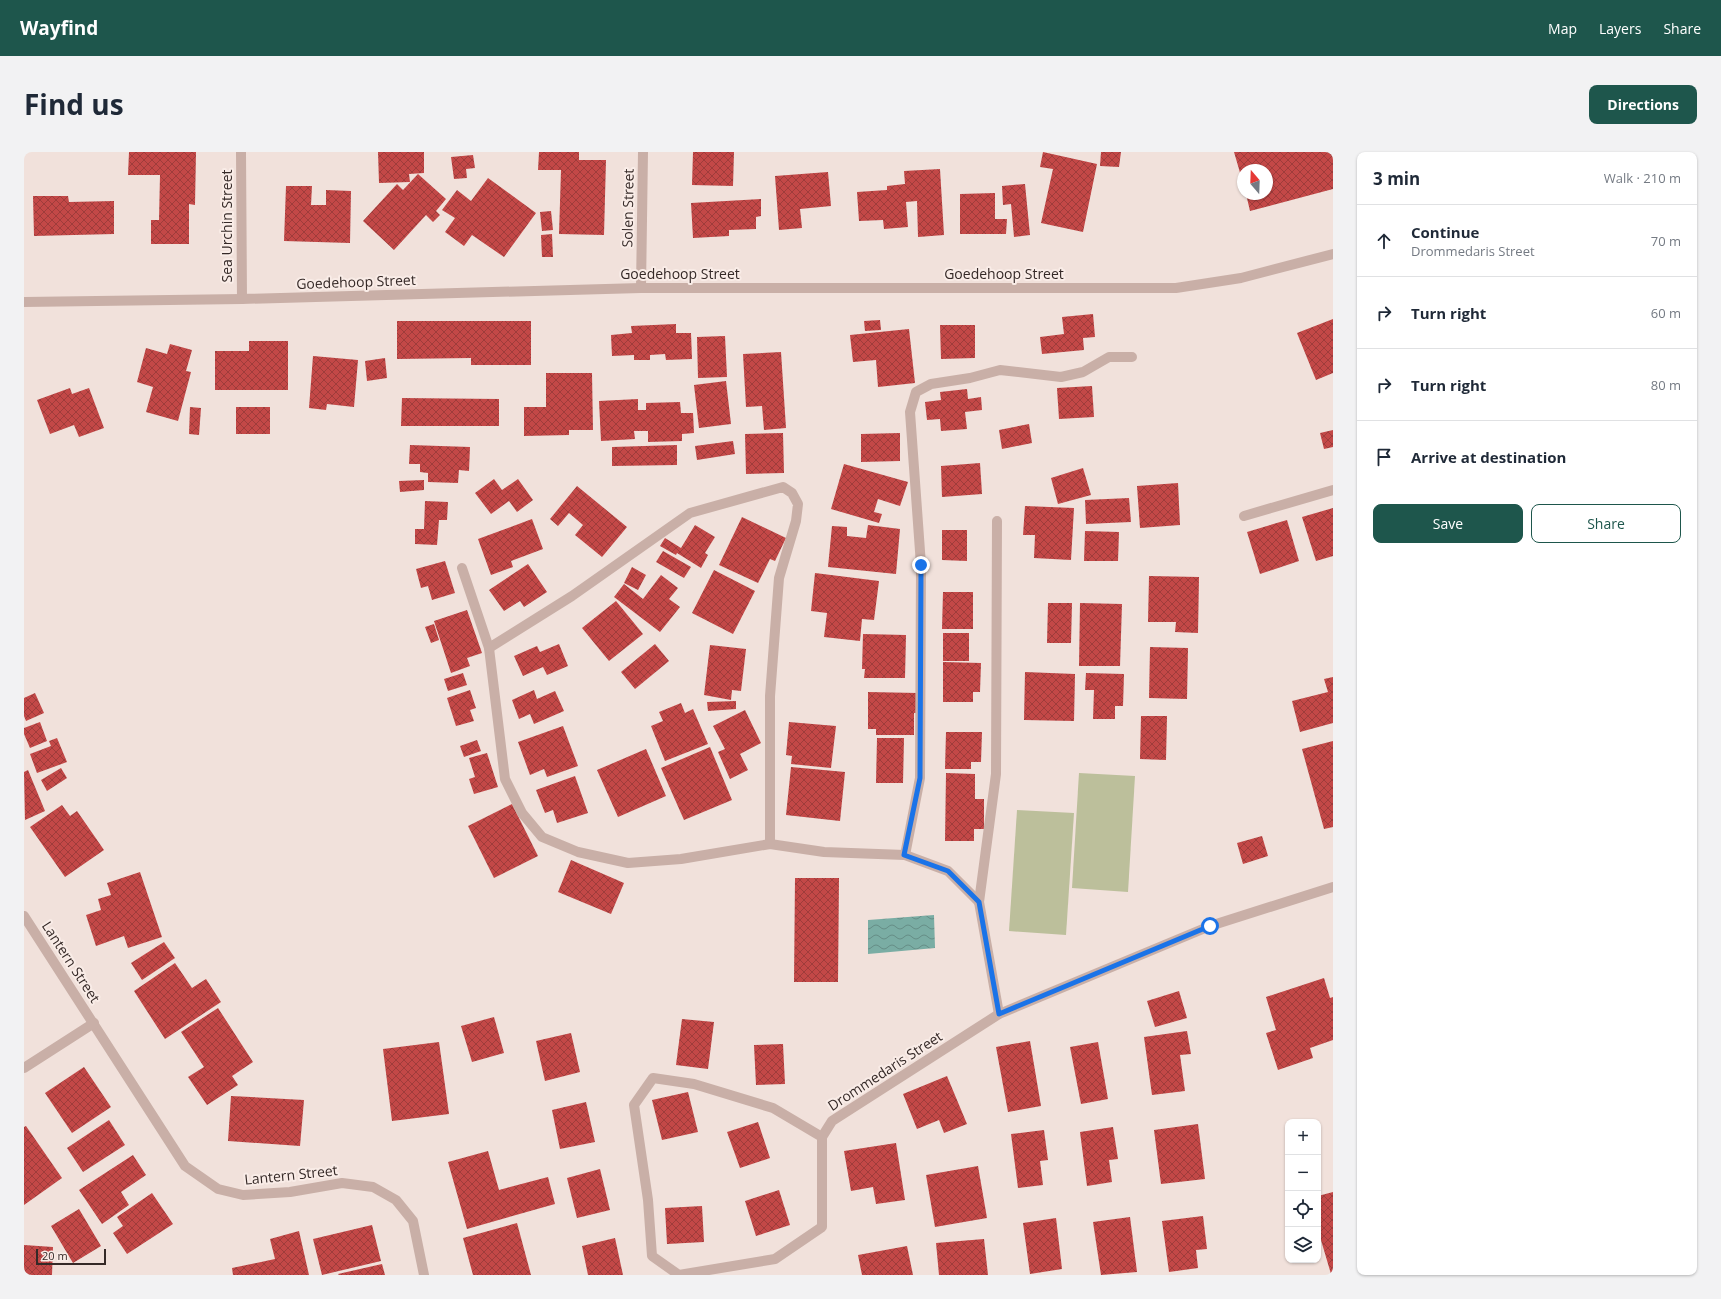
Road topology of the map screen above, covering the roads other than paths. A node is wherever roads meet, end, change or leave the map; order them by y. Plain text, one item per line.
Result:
1 (241, 152) edge
2 (643, 152) edge
3 (1333, 254) edge
4 (641, 288) junction
5 (242, 299) junction
6 (24, 302) edge
7 (1132, 357) dead end
8 (1333, 490) edge
9 (1244, 516) dead end
10 (997, 521) dead end
11 (462, 568) dead end
12 (489, 648) junction
13 (770, 844) junction
14 (904, 855) junction
15 (1333, 887) edge
16 (979, 902) junction
17 (24, 916) edge
18 (999, 1014) junction
19 (94, 1023) junction
20 (24, 1068) edge
21 (822, 1137) junction
22 (424, 1275) edge

1 - 5 street, Sea Urchin Street
2 - 4 street, Solen Street
3 - 4 street, Goedehoop Street
4 - 5 street, Goedehoop Street
5 - 6 street, Goedehoop Street
7 - 14 street
8 - 9 street
10 - 16 street
11 - 12 street
12 - 13 street
12 - 13 street
13 - 14 street
14 - 16 street
15 - 18 street, Drommedaris Street
16 - 18 street
17 - 19 street, Lantern Street
18 - 21 street, Drommedaris Street
19 - 20 street, Lantern Street
19 - 22 street, Lantern Street
21 - 21 street

